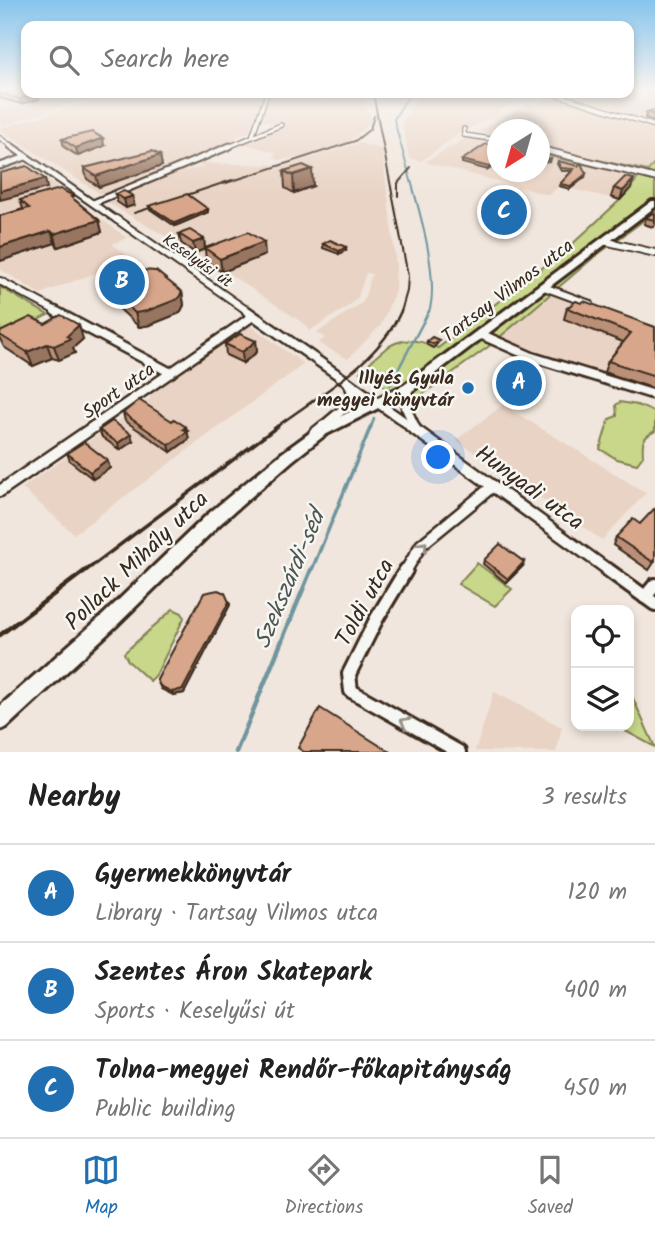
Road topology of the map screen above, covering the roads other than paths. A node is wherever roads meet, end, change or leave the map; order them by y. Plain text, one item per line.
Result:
1 (257, 124) edge
2 (281, 125) dead end
3 (464, 129) dead end
4 (253, 137) junction
5 (487, 137) edge
6 (0, 138) edge
7 (550, 152) edge
8 (26, 157) junction
9 (0, 166) edge
10 (655, 178) edge
11 (655, 203) edge
12 (93, 204) junction
13 (604, 241) junction
14 (655, 253) edge
15 (0, 281) edge
16 (544, 287) junction
17 (599, 308) edge
18 (253, 316) junction
19 (480, 334) junction
20 (171, 373) junction
21 (348, 382) junction
22 (408, 388) junction
23 (655, 395) edge
24 (380, 404) junction
25 (419, 432) junction
26 (309, 439) junction
27 (493, 486) junction
28 (0, 491) edge
29 (655, 585) edge
30 (650, 600) edge
31 (0, 720) edge
32 (459, 752) edge

1 - 4 street
2 - 4 street
3 - 5 street
4 - 12 street
6 - 8 street, Keselyűsi út
7 - 10 street
8 - 9 street
8 - 12 street, Keselyűsi út
11 - 13 main road, Tartsay Vilmos utca
12 - 18 street, Keselyűsi út
13 - 14 street
13 - 16 main road, Tartsay Vilmos utca
15 - 20 street
16 - 17 street
16 - 19 main road, Tartsay Vilmos utca
18 - 20 street, Sport utca
18 - 21 street, Keselyűsi út
19 - 22 main road, Tartsay Vilmos utca
19 - 23 street
20 - 28 street, Sport utca
21 - 24 street, Keselyűsi út
21 - 26 street, Pollack Mihály utca
22 - 24 main road, Tartsay Vilmos utca
22 - 25 street
24 - 25 street, Hunyadi utca
24 - 26 main road, Pollack Mihály utca
25 - 27 street, Hunyadi utca
26 - 31 main road, Pollack Mihály utca
27 - 30 street, Hunyadi utca
32 -> 27 street, Toldi utca
29 - 30 street

